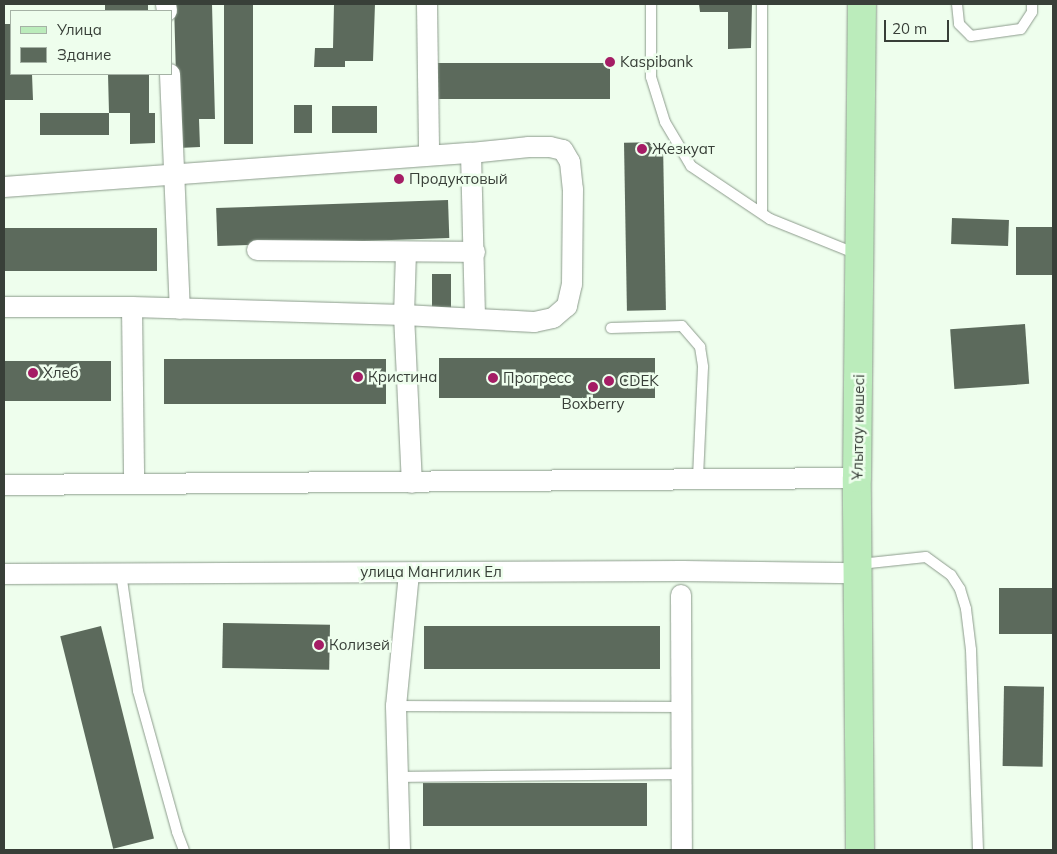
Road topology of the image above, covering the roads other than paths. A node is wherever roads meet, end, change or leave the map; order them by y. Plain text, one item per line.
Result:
1 (427, 4) edge
2 (651, 4) edge
3 (762, 4) edge
4 (862, 4) edge
5 (956, 4) edge
6 (1032, 4) edge
7 (170, 75) edge
8 (471, 153) junction
9 (429, 154) junction
10 (176, 174) junction
11 (4, 186) edge
12 (762, 213) junction
13 (257, 250) dead end
14 (406, 252) junction
15 (475, 252) junction
16 (860, 255) junction
17 (4, 307) edge
18 (132, 307) junction
19 (180, 309) junction
20 (404, 315) junction
21 (475, 318) junction
22 (611, 328) dead end
23 (857, 478) junction
24 (698, 479) junction
25 (134, 483) junction
26 (412, 483) junction
27 (4, 485) edge
28 (858, 569) junction
29 (121, 573) junction
30 (409, 573) junction
31 (4, 574) edge
32 (681, 595) dead end
33 (396, 706) junction
34 (680, 707) junction
35 (681, 774) junction
36 (398, 777) junction
37 (184, 850) edge
38 (400, 850) edge
39 (682, 850) edge
40 (860, 850) edge
41 (978, 850) edge

1 - 9 street
2 - 12 lane
3 - 12 lane
4 - 16 main road, Ұлытау көшесі
5 - 6 lane
7 - 10 street
8 - 9 street
8 - 15 street
8 - 21 street
9 - 10 street
10 - 11 street
10 - 19 street
12 - 16 lane
13 - 14 street
14 - 15 street
14 - 20 street
15 - 21 street
16 - 23 main road, Ұлытау көшесі
17 - 18 street
18 - 19 street
18 - 25 street
19 - 20 street
20 - 21 street
20 - 26 street
22 - 24 lane
23 - 24 street
23 - 28 main road, Ұлытау көшесі
24 - 26 street
25 - 26 street
25 - 27 street
28 - 30 street, улица Мангилик Ел
28 - 40 main road, Ұлытау көшесі
28 - 41 lane
29 - 30 street, улица Мангилик Ел
29 - 31 street, улица Мангилик Ел
29 - 37 lane
30 - 33 street
32 - 34 street
33 - 34 lane
33 - 36 street
34 - 35 street
35 - 36 lane
35 - 39 street
36 - 38 street

